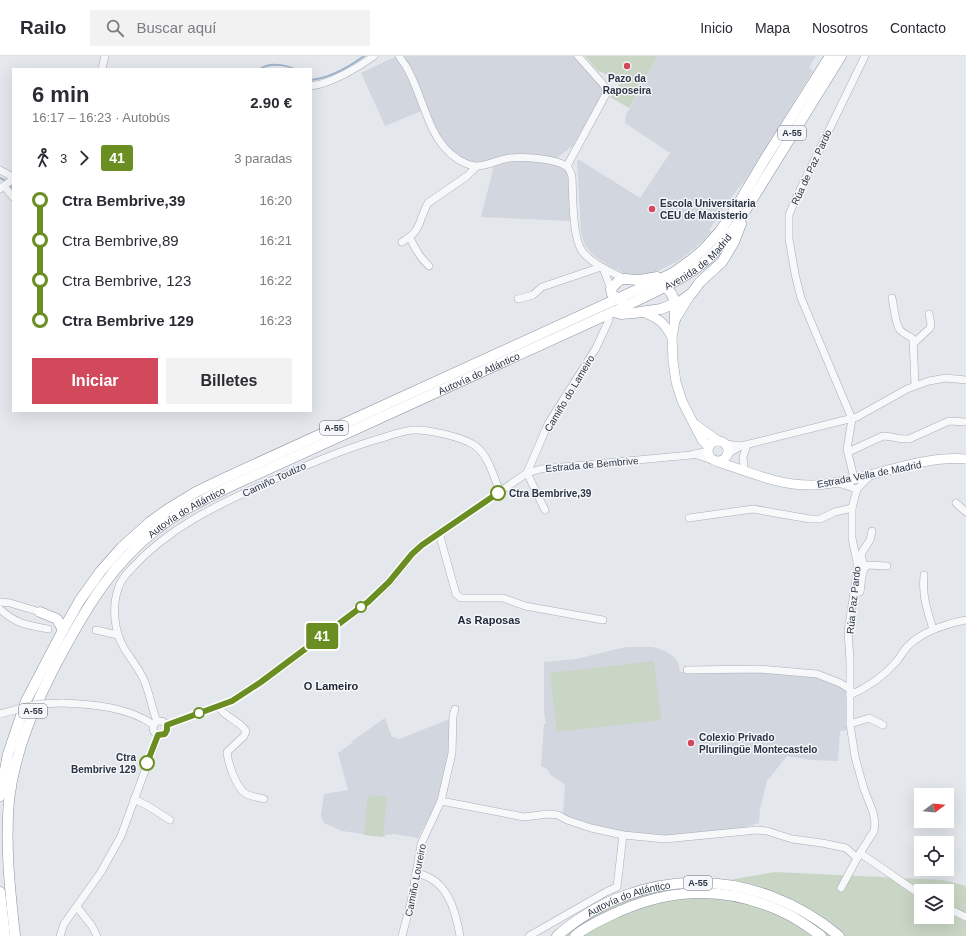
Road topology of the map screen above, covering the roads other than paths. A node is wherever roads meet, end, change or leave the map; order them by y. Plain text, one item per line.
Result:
1 (105, 56) edge
2 (374, 56) edge
3 (398, 56) edge
4 (578, 56) edge
5 (830, 56) edge
6 (841, 56) edge
7 (865, 56) edge
8 (102, 68) edge
9 (312, 86) edge
10 (567, 166) junction
11 (476, 167) junction
12 (0, 170) edge
13 (12, 177) edge
14 (12, 179) edge
15 (4, 186) edge
16 (12, 197) edge
17 (746, 211) junction
18 (410, 238) junction
19 (402, 242) dead end
20 (429, 266) dead end
21 (602, 268) junction
22 (673, 272) junction
23 (623, 278) junction
24 (638, 280) junction
25 (654, 282) junction
26 (665, 286) junction
27 (611, 289) junction
28 (692, 293) junction
29 (892, 298) dead end
30 (518, 299) dead end
31 (622, 302) junction
32 (675, 303) junction
33 (610, 312) junction
34 (642, 312) junction
35 (929, 314) dead end
36 (675, 320) junction
37 (672, 337) junction
38 (914, 343) junction
39 (966, 380) edge
40 (915, 385) junction
41 (852, 418) junction
42 (966, 422) edge
43 (694, 424) junction
44 (702, 440) junction
45 (744, 445) junction
46 (725, 448) junction
47 (708, 449) junction
48 (848, 452) junction
49 (696, 454) junction
50 (966, 459) edge
51 (715, 461) junction
52 (747, 469) junction
53 (527, 473) junction
54 (871, 474) junction
55 (854, 478) junction
56 (836, 482) junction
57 (857, 489) junction
58 (500, 492) junction
59 (956, 503) dead end
60 (852, 508) junction
61 (545, 510) dead end
62 (966, 512) edge
63 (689, 518) dead end
64 (872, 531) dead end
65 (439, 533) junction
66 (887, 566) dead end
67 (864, 568) junction
68 (924, 575) dead end
69 (854, 594) junction
70 (1, 602) edge
71 (0, 609) edge
72 (40, 612) joint
73 (603, 620) dead end
74 (966, 620) edge
75 (48, 629) dead end
76 (933, 629) junction
77 (63, 630) junction
78 (96, 630) dead end
79 (118, 636) junction
80 (687, 670) dead end
81 (850, 692) junction
82 (218, 706) junction
83 (456, 709) dead end
84 (0, 714) edge
85 (155, 723) junction
86 (850, 724) junction
87 (883, 724) dead end
88 (167, 725) junction
89 (14, 735) junction
90 (158, 735) junction
91 (0, 755) edge
92 (0, 796) edge
93 (134, 799) junction
94 (264, 799) dead end
95 (440, 801) junction
96 (170, 820) dead end
97 (623, 835) junction
98 (859, 855) junction
99 (416, 872) junction
100 (841, 888) dead end
101 (914, 890) edge
102 (0, 892) edge
103 (77, 907) junction
104 (954, 911) edge
105 (966, 917) edge
106 (5, 936) edge
107 (15, 936) edge
108 (60, 936) edge
109 (97, 936) edge
110 (402, 936) edge
111 (460, 936) edge
112 (529, 936) edge
113 (557, 936) edge
114 (575, 936) edge
115 (821, 936) edge
116 (839, 936) edge

1 - 8 street
2 - 9 street
3 - 11 street
4 - 10 street
5 - 22 highway, Avenida de Madrid / A-55
6 - 17 highway, Avenida de Madrid / A-55
7 - 41 street, Rúa de Paz Pardo
10 - 11 street
10 - 21 street
11 - 18 street
12 - 13 street
14 - 15 street
15 - 16 street
17 - 26 highway, Avenida de Madrid / A-55
17 - 28 highway
18 - 19 street
18 - 20 street
21 - 23 street
21 - 27 street
21 - 30 street
22 - 24 highway
22 - 25 highway, Avenida de Madrid / A-55
23 - 24 highway
23 - 27 highway
24 - 25 highway
25 - 26 highway
25 - 31 highway, Avenida de Madrid / A-55
26 - 31 highway, Avenida de Madrid / A-55
26 - 32 highway
27 - 31 highway
28 - 32 highway
28 - 36 main road
29 - 38 street
31 - 33 highway, Autovía do Atlántico / A-55
31 - 34 highway
31 - 77 highway, Autovía do Atlántico / A-55
32 - 34 highway
32 - 36 highway
33 - 34 highway
33 - 53 street, Camiño do Lameiro
33 - 107 highway, Autovía do Atlántico / A-55
34 - 37 main road
35 - 38 street
36 - 37 main road, Estrada Vella de Madrid
37 - 43 main road, Estrada Vella de Madrid
38 - 40 street
39 - 40 street
40 - 41 street
41 - 45 street
41 - 48 street
42 - 48 street
43 - 44 main road, Estrada Vella de Madrid
43 - 46 main road, Estrada Vella de Madrid
44 - 47 main road, Estrada Vella de Madrid
44 - 49 street
45 - 46 street
45 - 52 street
46 - 47 main road
46 - 51 main road
46 - 52 main road, Estrada Vella de Madrid
47 - 49 street
47 - 51 main road, Estrada Vella de Madrid
48 - 55 street
49 - 51 street
49 - 53 street, Estrada de Bembrive
50 - 54 main road, Estrada Vella de Madrid
51 - 52 main road, Estrada Vella de Madrid
52 - 56 main road, Estrada Vella de Madrid
53 - 58 street, Estrada de Bembrive
53 - 61 street
54 - 55 main road, Estrada Vella de Madrid
54 - 57 street, Rúa Paz Pardo
55 - 56 main road, Estrada Vella de Madrid
56 - 57 street
57 - 60 street, Rúa Paz Pardo
58 - 65 street, Estrada de Bembrive
58 - 79 street, Camiño Toutizo
59 - 62 street
60 - 63 street
60 - 69 street, Rúa Paz Pardo
64 - 67 street
65 - 73 street
65 - 82 street, Estrada de Bembrive
66 - 67 street
67 - 69 street
68 - 76 street
69 - 81 street, Rúa Paz Pardo
70 - 72 street
71 - 75 street
72 - 77 highway
74 - 76 street
76 - 81 street
77 - 89 highway, Autovía do Atlántico / A-55
78 - 79 street
79 - 85 street, Camiño Toutizo
80 - 81 street
81 - 86 street, Rúa Paz Pardo
82 - 88 street, Estrada de Bembrive
82 - 94 street
83 - 95 street, Camiño Loureiro
84 - 85 street, bridge
85 - 88 street
85 - 90 street
86 - 87 street
86 - 98 street, Rúa Paz Pardo
88 - 90 street
89 - 91 highway
89 - 92 highway, Autovía do Atlántico / A-55
90 - 93 street
93 - 96 street
93 - 103 street
95 - 97 street
95 - 99 street, Camiño Loureiro
97 - 98 street
97 - 112 street
98 - 100 street, Rúa Paz Pardo
98 - 101 street
99 - 110 street, Camiño Loureiro
99 - 111 street
102 - 106 highway
103 - 108 street
103 - 109 street
104 - 105 street
113 - 116 highway, Autovía do Atlántico / A-55
114 - 115 highway, Autovía do Atlántico / A-55

